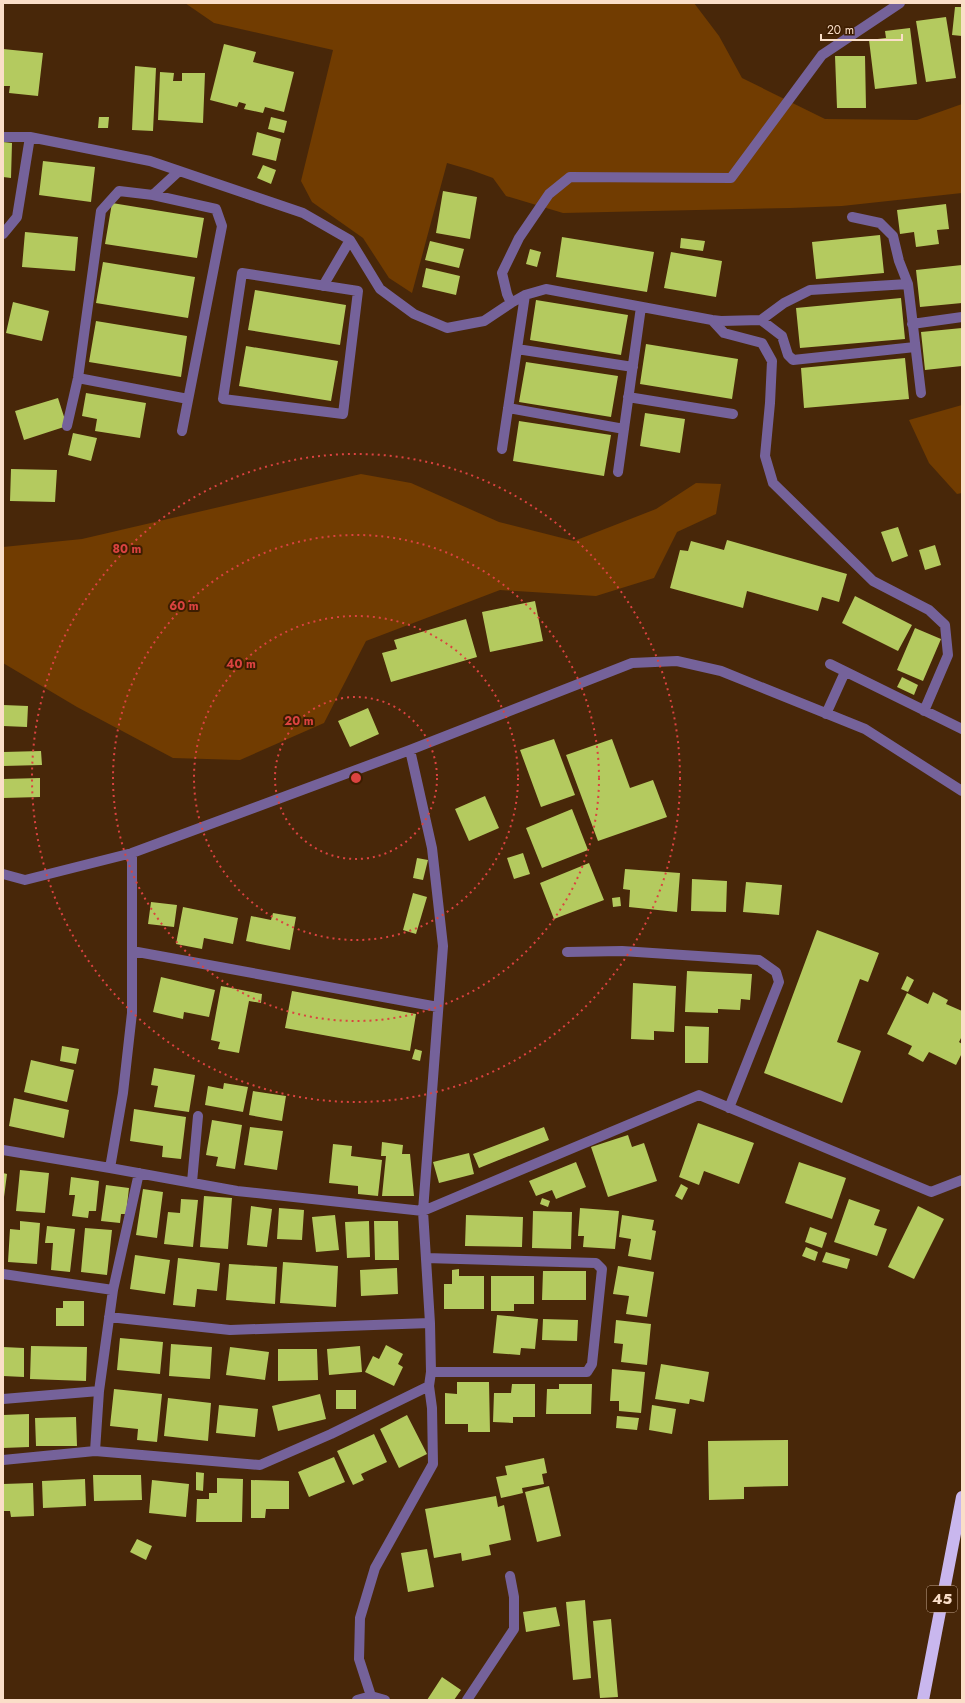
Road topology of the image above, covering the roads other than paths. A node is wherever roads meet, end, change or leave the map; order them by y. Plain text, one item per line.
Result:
1 (900, 3) edge
2 (3, 137) edge
3 (30, 137) junction
4 (179, 171) junction
5 (153, 195) junction
6 (852, 216) dead end
7 (3, 234) edge
8 (350, 240) junction
9 (908, 284) junction
10 (323, 286) junction
11 (526, 295) junction
12 (511, 303) junction
13 (641, 307) junction
14 (962, 317) edge
15 (712, 320) junction
16 (761, 320) junction
17 (912, 324) junction
18 (915, 347) junction
19 (517, 349) junction
20 (633, 367) junction
21 (78, 378) junction
22 (921, 393) dead end
23 (188, 398) junction
24 (628, 398) junction
25 (508, 408) junction
26 (733, 414) dead end
27 (67, 426) dead end
28 (624, 429) junction
29 (182, 431) dead end
30 (502, 449) dead end
31 (618, 472) dead end
32 (830, 664) dead end
33 (846, 672) junction
34 (924, 711) junction
35 (826, 714) junction
36 (962, 729) edge
37 (410, 750) junction
38 (962, 791) edge
39 (132, 853) junction
40 (3, 874) edge
41 (132, 951) junction
42 (567, 952) dead end
43 (438, 1007) junction
44 (729, 1108) junction
45 (198, 1116) dead end
46 (3, 1150) edge
47 (110, 1168) junction
48 (139, 1173) junction
49 (962, 1180) edge
50 (192, 1182) junction
51 (423, 1211) junction
52 (426, 1258) junction
53 (3, 1274) edge
54 (113, 1290) junction
55 (109, 1317) junction
56 (430, 1323) junction
57 (431, 1372) junction
58 (428, 1386) junction
59 (99, 1391) junction
60 (3, 1400) edge
61 (95, 1451) junction
62 (3, 1460) edge
63 (962, 1497) edge
64 (510, 1576) dead end
65 (371, 1696) junction
66 (357, 1700) edge
67 (385, 1700) edge
68 (467, 1700) edge
69 (922, 1700) edge

1 - 12 street
2 - 3 street
3 - 4 street
3 - 7 street
4 - 5 street
4 - 8 street
5 - 21 street
5 - 23 street
6 - 9 street
8 - 10 street
8 - 12 street
9 - 16 street
9 - 17 street
10 - 10 street
11 - 12 street
11 - 13 street
11 - 19 street
13 - 15 street
13 - 20 street
14 - 17 street
15 - 16 street
15 - 34 street
16 - 18 street
17 - 18 street
18 - 22 street
19 - 20 street
19 - 25 street
20 - 24 street
21 - 23 street
21 - 27 street
23 - 29 street
24 - 26 street
24 - 28 street
25 - 28 street
25 - 30 street
28 - 31 street
32 - 33 street
33 - 34 street
33 - 35 street
34 - 36 street
35 - 37 street
35 - 38 street
37 - 39 street
37 - 43 street
39 - 40 street
39 - 41 street
41 - 43 street
41 - 47 street
42 - 44 street
43 - 51 street
44 - 49 street
44 - 51 street
45 - 50 street
46 - 47 street
47 - 48 street
48 - 50 street
48 - 54 street
50 - 51 street
51 - 52 street
52 - 56 street
52 - 57 street
53 - 54 street
54 - 55 street
55 - 56 street
55 - 59 street
56 - 57 street
57 - 58 street
58 - 61 street
58 - 65 street
59 - 60 street
59 - 61 street
61 - 62 street
63 - 69 highway, 45
64 - 68 street
65 - 66 street
65 - 67 street

